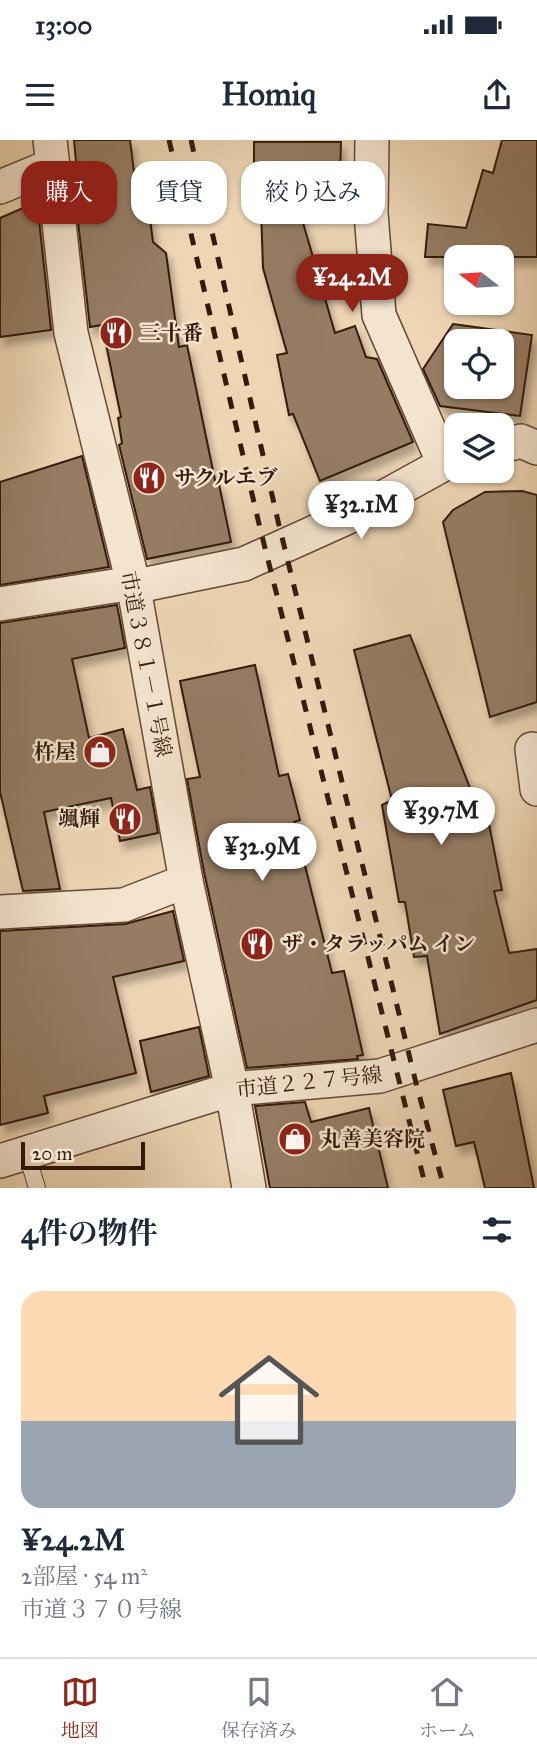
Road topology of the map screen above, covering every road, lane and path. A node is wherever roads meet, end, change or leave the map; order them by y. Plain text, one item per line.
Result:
1 (372, 140) edge
2 (52, 153) edge
3 (0, 187) edge
4 (514, 443) edge
5 (444, 448) edge
6 (537, 448) edge
7 (444, 466) edge
8 (133, 583) junction
9 (0, 604) edge
10 (532, 750) dead end
11 (537, 789) edge
12 (186, 881) junction
13 (0, 912) edge
14 (537, 1025) edge
15 (232, 1089) junction
16 (13, 1156) edge
17 (37, 1188) edge
18 (249, 1188) edge

1 - 5 street
2 - 3 street
2 - 8 street, 市道３８１－１号線
4 - 6 street
7 - 8 street
8 - 9 street
8 - 12 street, 市道３８１－１号線
10 - 11 street
12 - 13 street
12 - 15 street, 市道３８１－１号線
14 - 15 street, 市道２２７号線
15 - 16 street, 市道２２７号線
15 - 18 street, 市道３８１－１号線
16 - 17 lane

